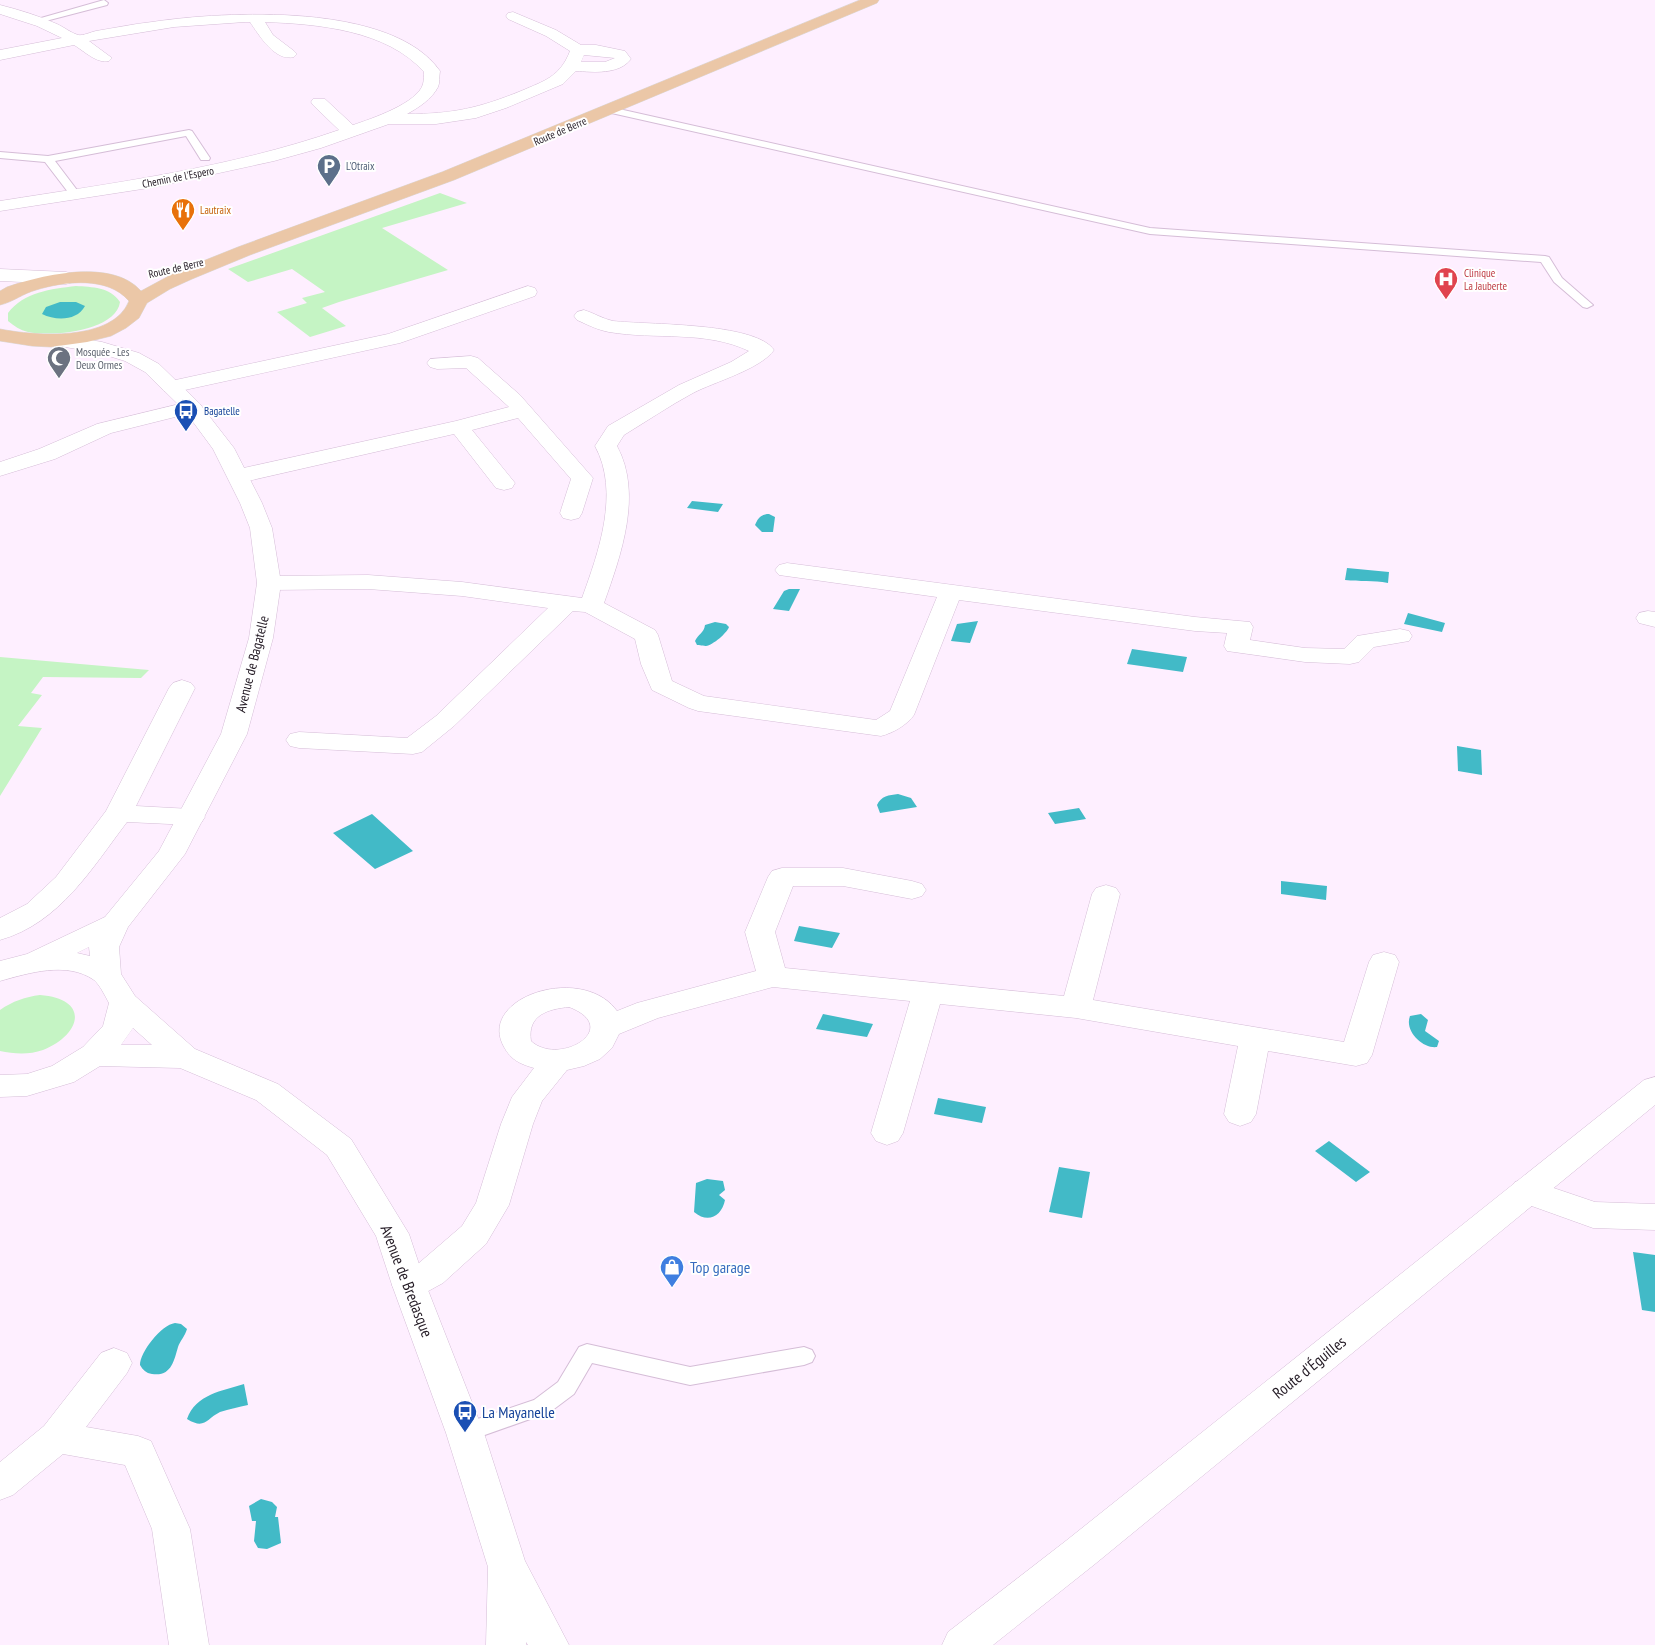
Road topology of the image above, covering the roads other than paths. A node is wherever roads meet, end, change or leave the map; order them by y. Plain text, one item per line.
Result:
1 (872, 0) edge
2 (104, 3) dead end
3 (0, 8) edge
4 (253, 12) junction
5 (514, 16) dead end
6 (38, 20) junction
7 (80, 40) junction
8 (578, 50) junction
9 (0, 54) edge
10 (289, 54) dead end
11 (104, 58) dead end
12 (572, 66) junction
13 (319, 102) dead end
14 (415, 103) junction
15 (610, 110) junction
16 (476, 113) junction
17 (387, 119) junction
18 (351, 132) junction
19 (0, 155) edge
20 (204, 158) dead end
21 (48, 159) junction
22 (75, 194) junction
23 (0, 206) edge
24 (244, 251) junction
25 (66, 278) junction
26 (1, 279) edge
27 (107, 280) junction
28 (528, 292) dead end
29 (0, 299) edge
30 (139, 300) junction
31 (1587, 305) dead end
32 (584, 316) dead end
33 (117, 325) junction
34 (0, 335) edge
35 (20, 340) junction
36 (61, 341) junction
37 (0, 343) edge
38 (132, 357) junction
39 (437, 363) dead end
40 (172, 386) junction
41 (192, 407) junction
42 (522, 410) junction
43 (459, 427) junction
44 (0, 468) edge
45 (239, 476) junction
46 (504, 484) dead end
47 (571, 514) dead end
48 (786, 570) dead end
49 (269, 583) junction
50 (951, 591) junction
51 (566, 604) junction
52 (591, 606) junction
53 (1400, 636) dead end
54 (182, 688) dead end
55 (298, 740) dead end
56 (119, 813) junction
57 (191, 817) junction
58 (912, 890) dead end
59 (1106, 894) dead end
60 (115, 924) junction
61 (0, 930) edge
62 (31, 962) junction
63 (1384, 962) dead end
64 (0, 971) edge
65 (106, 974) junction
66 (773, 977) junction
67 (928, 993) junction
68 (585, 1000) junction
69 (124, 1003) junction
70 (1076, 1008) junction
71 (648, 1010) junction
72 (607, 1028) junction
73 (1255, 1038) junction
74 (518, 1046) junction
75 (94, 1055) junction
76 (184, 1056) junction
77 (557, 1061) junction
78 (14, 1085) edge
79 (1655, 1088) edge
80 (528, 1097) junction
81 (0, 1099) edge
82 (1240, 1114) dead end
83 (887, 1134) dead end
84 (1527, 1191) junction
85 (1655, 1217) edge
86 (409, 1285) junction
87 (804, 1356) dead end
88 (114, 1363) dead end
89 (465, 1433) junction
90 (57, 1437) junction
91 (0, 1484) edge
92 (507, 1565) junction
93 (189, 1645) edge
94 (506, 1645) edge
95 (549, 1645) edge
96 (962, 1645) edge

1 - 15 main road, Route de Berre
2 - 6 lane
3 - 6 street
4 - 7 street, Chemin de l'Espero
4 - 10 street
4 - 14 street, Chemin de l'Espero
5 - 8 street
6 - 7 street
7 - 9 street, Chemin de l'Espero
7 - 11 street
8 - 12 street, Chemin de l'Espero
8 - 12 street
12 - 16 street, Chemin de l'Espero
13 - 18 street
14 - 16 street, Chemin de l'Espero
14 - 17 street, Chemin de l'Espero
15 - 24 main road, Route de Berre
15 - 31 lane
16 - 17 street, Chemin de l'Espero
17 - 18 street, Chemin de l'Espero
18 - 22 street, Chemin de l'Espero
19 - 21 lane
20 - 21 lane
21 - 22 lane
22 - 23 street, Chemin de l'Espero
24 - 27 main road, Route de Berre
24 - 30 main road, Route de Berre
25 - 26 street
25 - 27 main road
25 - 29 main road
27 - 30 main road
28 - 40 street
30 - 33 main road
32 - 52 street
33 - 36 main road
33 - 38 street, Avenue de Bagatelle
34 - 35 main road
35 - 36 main road
35 - 37 main road
36 - 38 street, Avenue de Bagatelle
38 - 40 street, Avenue de Bagatelle
39 - 42 street
40 - 41 street, Avenue de Bagatelle
41 - 44 street
41 - 45 street, Avenue de Bagatelle
42 - 43 street
42 - 47 street
43 - 45 street
43 - 46 street
45 - 49 street, Avenue de Bagatelle
48 - 50 street
49 - 51 street
49 - 57 street, Avenue de Bagatelle
50 - 52 street
50 - 53 street
51 - 52 street
51 - 55 street
54 - 56 street
56 - 57 street
56 - 61 street
57 - 60 street, Avenue de Bagatelle
58 - 66 street
59 - 70 street
60 - 62 street, Avenue de Bagatelle
60 - 65 street, Avenue de Bagatelle
62 - 64 street
62 - 65 street
63 - 73 street
65 - 69 street, Avenue de Bredasque
66 - 67 street
66 - 71 street
67 - 70 street
67 - 83 street
68 - 71 street
68 - 72 street
68 - 74 street
69 - 75 street
69 - 76 street, Avenue de Bredasque
70 - 73 street
71 - 72 street
72 - 77 street
73 - 82 street
74 - 77 street
74 - 80 street
75 - 76 street, Avenue de Bredasque
75 - 78 street
76 - 86 street, Avenue de Bredasque
77 - 80 street
78 - 81 street
79 - 84 street, Route d'Éguilles
80 - 86 street
84 - 85 street
84 - 96 street, Route d'Éguilles
86 - 89 street, Avenue de Bredasque
87 - 89 lane
88 - 90 street
89 - 92 street, Avenue de Bredasque
90 - 91 street
90 - 93 street
92 - 94 street, Avenue de Bredasque
92 - 95 street, Avenue de Bredasque

